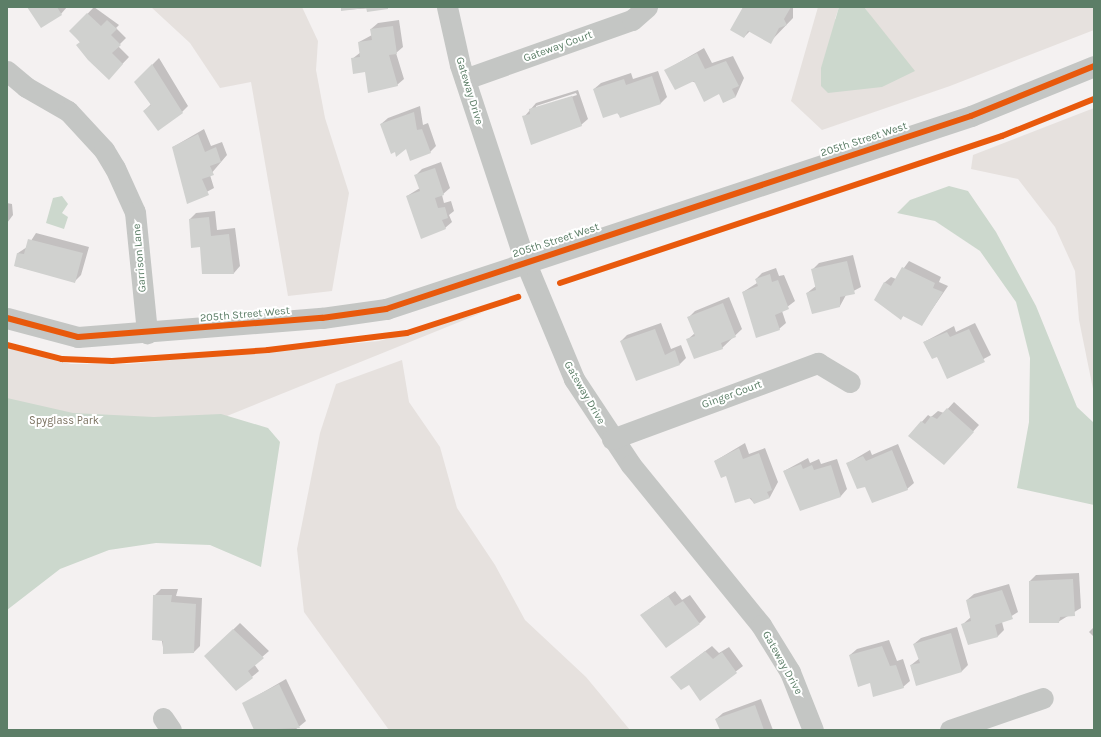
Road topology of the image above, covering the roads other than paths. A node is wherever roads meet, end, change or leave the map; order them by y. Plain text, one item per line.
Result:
1 (447, 7) edge
2 (647, 7) edge
3 (1094, 66) edge
4 (7, 70) edge
5 (465, 79) junction
6 (525, 262) junction
7 (7, 318) edge
8 (146, 333) junction
9 (850, 382) dead end
10 (612, 440) junction
11 (1043, 698) dead end
12 (813, 730) edge
13 (950, 730) edge

1 - 5 street, Gateway Drive
2 - 5 street, Gateway Court
3 - 6 street, 205th Street West
4 - 8 street, Garrison Lane
5 - 6 street, Gateway Drive
6 - 8 street, 205th Street West
6 - 10 street, Gateway Drive
7 - 8 street, 205th Street West
9 - 10 street, Ginger Court
10 - 12 street, Gateway Drive
11 - 13 street

